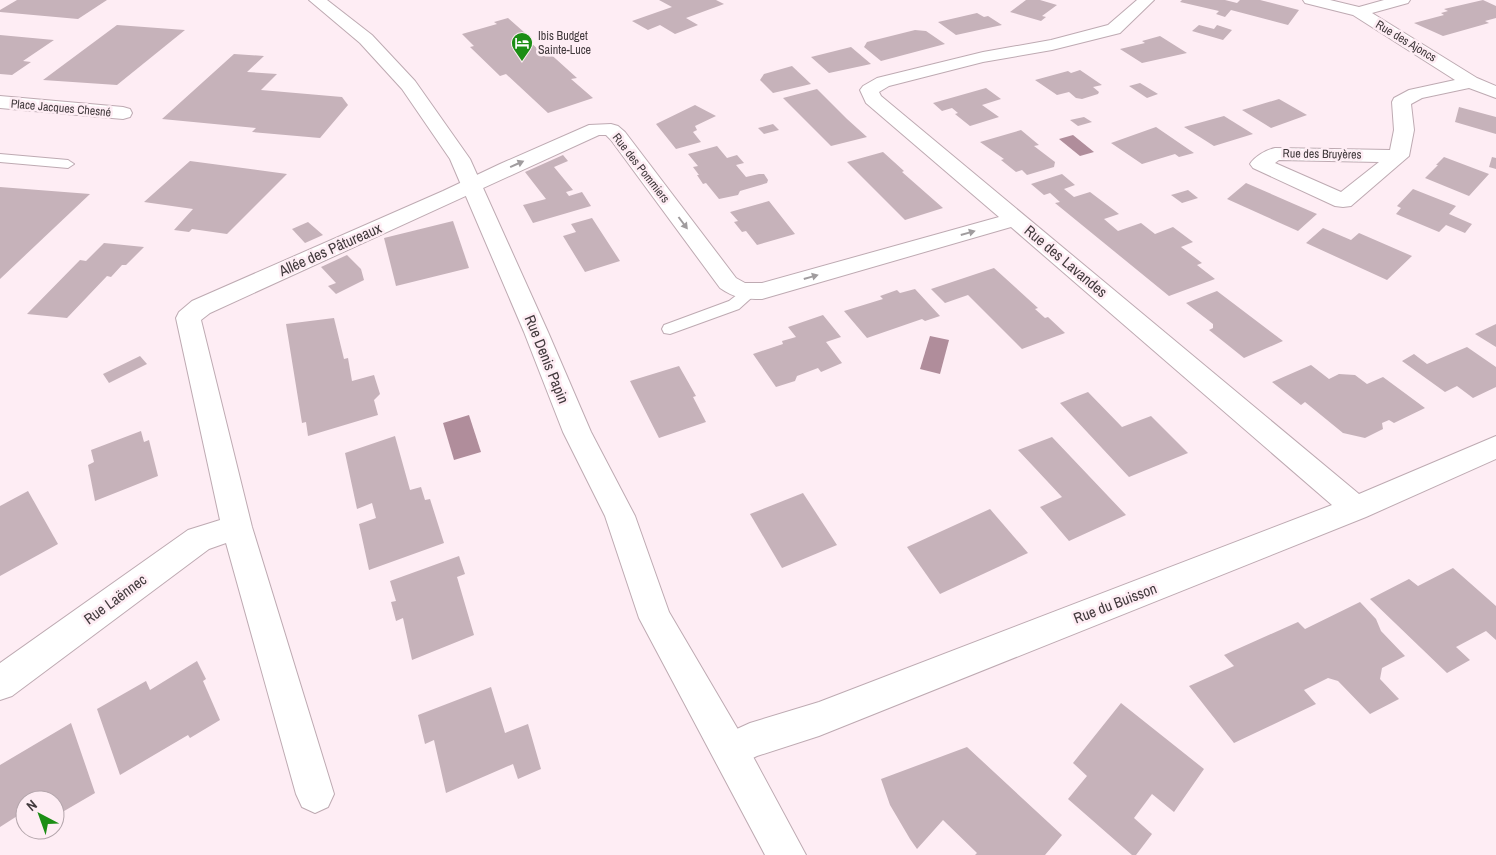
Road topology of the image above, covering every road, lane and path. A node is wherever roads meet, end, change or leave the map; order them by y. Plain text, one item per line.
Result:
1 (317, 0) edge
2 (1146, 0) edge
3 (1311, 0) edge
4 (1402, 0) edge
5 (1359, 12) junction
6 (1471, 82) junction
7 (1496, 92) edge
8 (0, 102) edge
9 (123, 113) dead end
10 (1399, 156) junction
11 (0, 158) edge
12 (68, 164) dead end
13 (473, 186) junction
14 (1016, 219) junction
15 (751, 291) junction
16 (670, 329) dead end
17 (1496, 447) edge
18 (1356, 508) junction
19 (237, 526) junction
20 (0, 684) edge
21 (730, 751) junction
22 (315, 794) dead end
23 (786, 855) edge

1 - 13 street, Rue Denis Papin
2 - 14 street, Rue des Lavandes
3 - 5 street, Rue des Ajoncs
4 - 5 street
5 - 6 street, Rue des Ajoncs
6 - 7 street, Rue des Ajoncs
6 - 10 street
8 - 9 street, Place Jacques Chesné
10 - 10 street, Rue des Bruyères
11 - 12 lane
13 -> 15 street, Rue des Pommiers
13 - 19 street, Allée des Pâtureaux
13 - 21 street, Rue Denis Papin
15 -> 14 street, Rue des Pommiers
14 - 18 street, Rue des Lavandes
15 - 16 lane, Rue des Pommiers
17 - 18 street, Rue du Buisson
18 - 21 street, Rue du Buisson
19 - 20 street, Rue Laënnec
19 - 22 street
21 - 23 street, Rue Denis Papin

